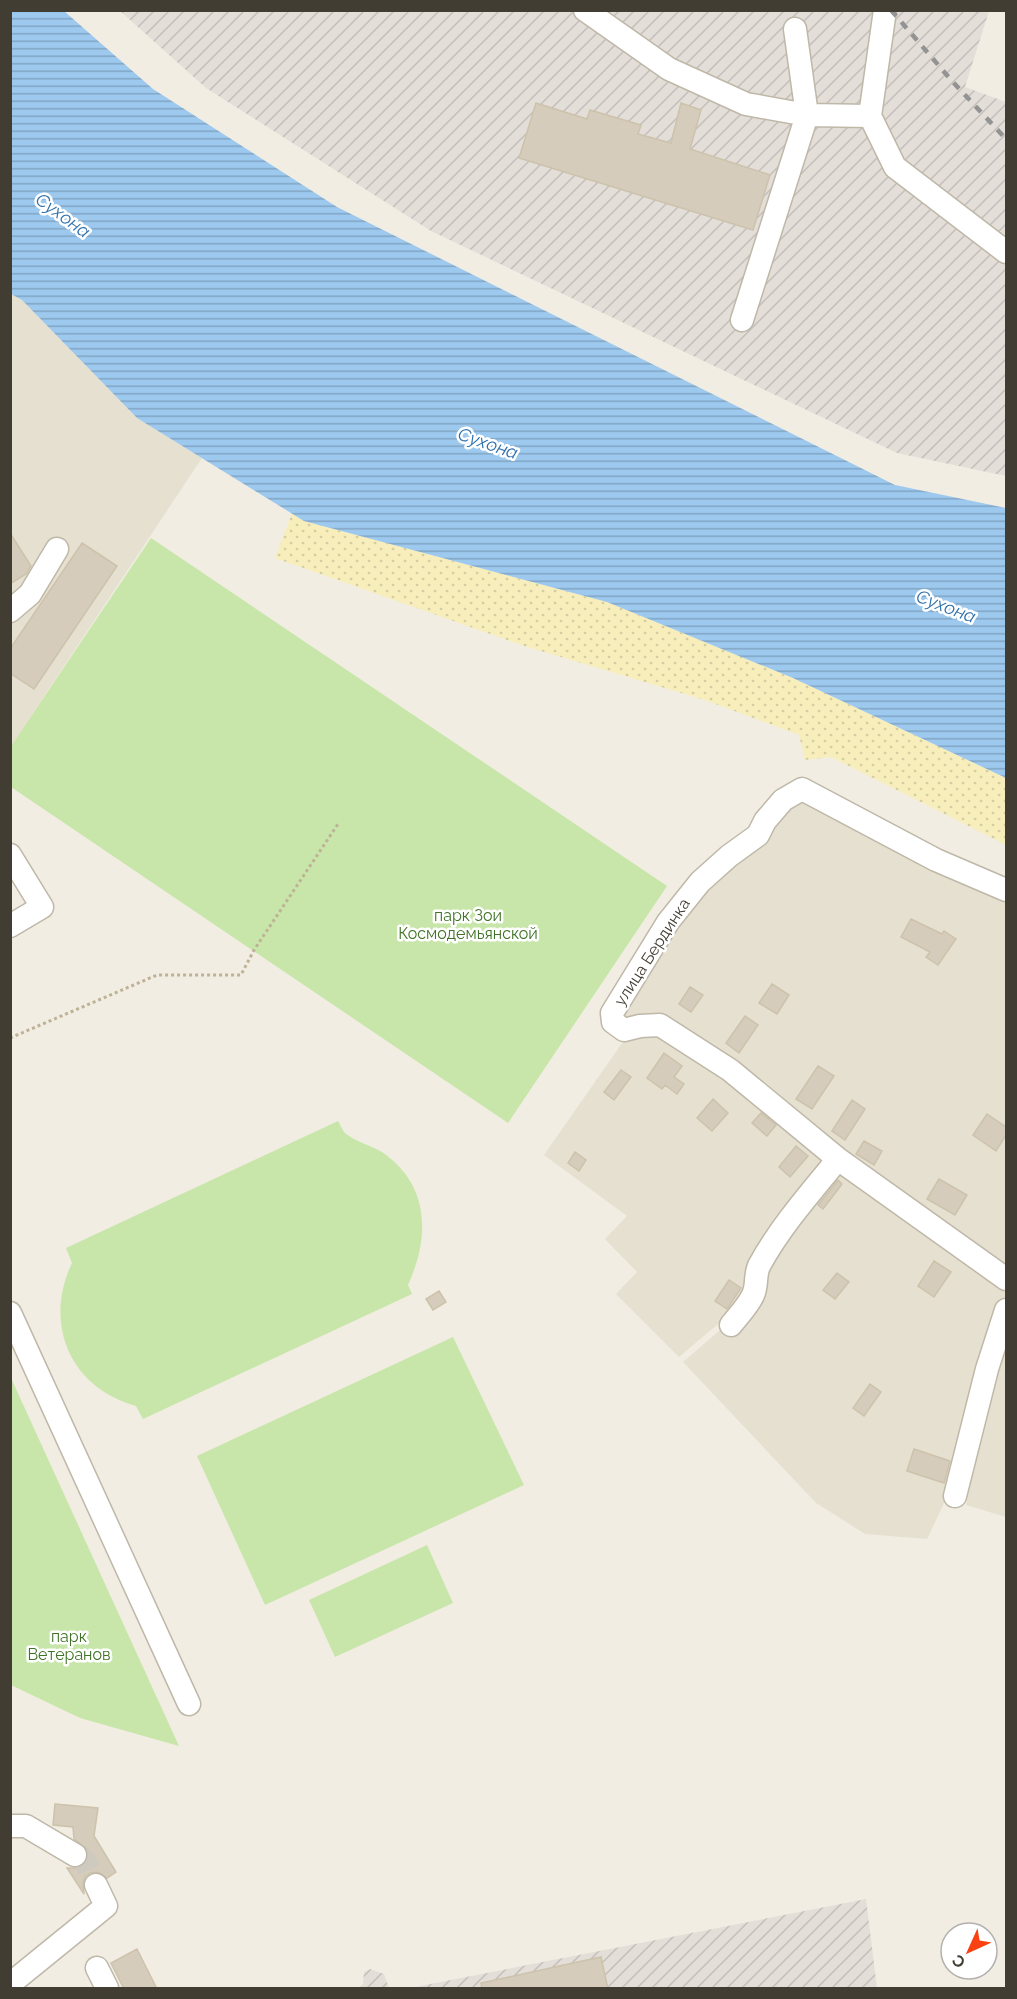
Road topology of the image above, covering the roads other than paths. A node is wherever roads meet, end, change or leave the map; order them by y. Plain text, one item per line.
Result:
1 (585, 10) edge
2 (885, 10) edge
3 (795, 28) dead end
4 (807, 115) junction
5 (870, 116) junction
6 (1006, 252) edge
7 (742, 320) dead end
8 (57, 549) dead end
9 (10, 611) edge
10 (10, 855) edge
11 (1006, 890) edge
12 (10, 926) edge
13 (838, 1158) junction
14 (1006, 1279) edge
15 (1006, 1310) edge
16 (10, 1313) edge
17 (731, 1325) dead end
18 (955, 1496) dead end
19 (189, 1704) dead end
20 (10, 1826) edge
21 (75, 1855) tunnel mouth
22 (96, 1885) tunnel mouth
23 (97, 1968) dead end
24 (10, 1984) edge
25 (107, 1989) edge

1 - 4 street
2 - 5 street
3 - 4 street
4 - 5 street
4 - 7 street
5 - 6 street
8 - 9 street
10 - 12 street
11 - 13 street, улица Бердинка
13 - 14 street, улица Бердинка
13 - 17 street
15 - 18 street
16 - 19 street
20 - 21 street
22 - 24 street
23 - 25 street

